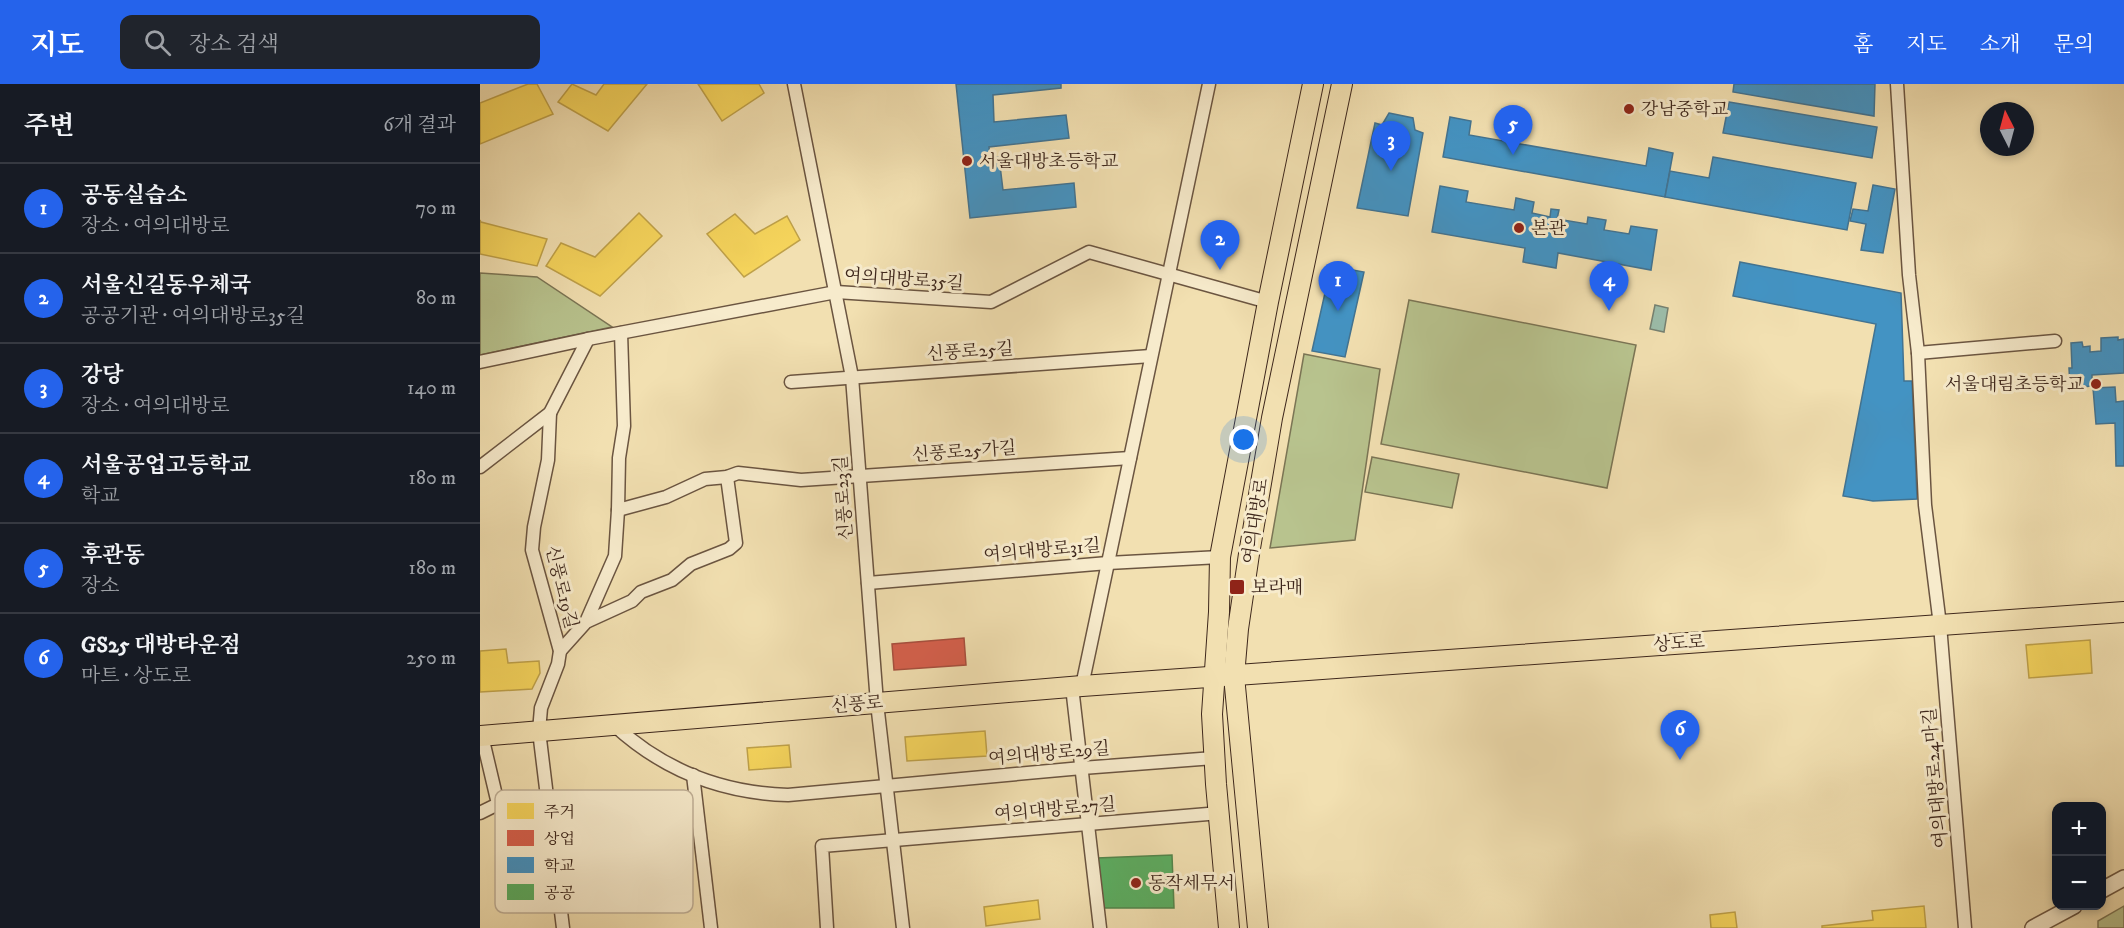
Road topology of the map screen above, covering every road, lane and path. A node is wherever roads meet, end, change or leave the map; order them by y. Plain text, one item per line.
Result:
1 (794, 84) edge
2 (1209, 84) edge
3 (1313, 84) edge
4 (1342, 84) edge
5 (1897, 84) edge
6 (1168, 274) junction
7 (836, 292) junction
8 (1268, 302) junction
9 (621, 333) junction
10 (588, 339) junction
11 (2055, 341) dead end
12 (1918, 353) junction
13 (1151, 356) junction
14 (480, 362) edge
15 (852, 377) junction
16 (791, 382) dead end
17 (550, 414) junction
18 (1130, 458) junction
19 (480, 467) edge
20 (859, 476) junction
21 (727, 477) junction
22 (618, 510) junction
23 (1220, 557) junction
24 (1108, 563) junction
25 (868, 583) junction
26 (2124, 612) edge
27 (586, 622) junction
28 (1940, 625) junction
29 (560, 651) junction
30 (1234, 676) junction
31 (1213, 677) junction
32 (1077, 686) junction
33 (877, 703) junction
34 (614, 725) junction
35 (539, 731) junction
36 (481, 736) edge
37 (1214, 758) junction
38 (1082, 768) junction
39 (693, 775) junction
40 (886, 786) junction
41 (546, 790) edge
42 (495, 792) edge
43 (495, 806) edge
44 (480, 813) edge
45 (1220, 813) junction
46 (1088, 824) junction
47 (892, 840) junction
48 (2124, 878) edge
49 (2106, 888) edge
50 (2067, 910) edge
51 (561, 913) edge
52 (711, 924) edge
53 (563, 928) edge
54 (827, 928) edge
55 (903, 928) edge
56 (1100, 928) edge
57 (1229, 928) edge
58 (1258, 928) edge
59 (1965, 928) edge
60 (2033, 928) edge

1 - 7 street, 신풍로23길
2 - 6 street
3 - 8 main road, 여의대방로
4 - 30 main road, 여의대방로
5 - 12 street, 여의대방로24마길
6 - 7 street, 여의대방로35길
6 - 8 street, 여의대방로35길
6 - 13 street
7 - 9 street, 여의대방로35길
7 - 15 street, 신풍로23길
8 - 23 main road, 여의대방로
9 - 10 street, 여의대방로35길
9 - 22 street
10 - 14 street, 여의대방로35길
10 - 17 street
11 - 12 street
12 - 28 street, 여의대방로24마길
13 - 15 street, 신풍로25길
13 - 18 street
15 - 16 street, 신풍로25길
15 - 20 street, 신풍로23길
17 - 19 street
17 - 29 street, 신풍로19길
18 - 20 street, 신풍로25가길
18 - 24 street
20 - 21 street, 신풍로25가길
20 - 25 street, 신풍로23길
21 - 22 street, 신풍로25가길
21 - 27 street
22 - 27 street
23 - 24 street, 여의대방로31길
23 - 31 main road, 여의대방로
24 - 25 street, 여의대방로31길
24 - 32 street
25 - 33 street, 신풍로23길
26 - 28 main road, 상도로
27 - 29 street
28 - 30 main road, 상도로
28 - 59 street, 여의대방로24마길
29 - 35 street, 신풍로19길
30 - 31 main road, 신풍로
30 - 58 main road, 여의대방로
31 - 32 main road, 신풍로
31 - 37 main road, 여의대방로
32 - 33 main road, 신풍로
32 - 38 street
33 - 34 main road, 신풍로
33 - 40 street, 신풍로23길
34 - 35 main road, 신풍로
34 - 39 street, 여의대방로29길
35 - 36 main road, 신풍로
35 - 41 street, 신풍로19길
36 - 42 street
37 - 38 street, 여의대방로29길
37 - 45 main road, 여의대방로
38 - 40 street, 여의대방로29길
38 - 46 street
39 - 40 street, 여의대방로29길
39 - 52 street
40 - 47 street, 신풍로23길
43 - 44 street
45 - 46 street, 여의대방로27길
45 - 57 main road, 여의대방로
46 - 47 street, 여의대방로27길
46 - 56 street
47 - 54 street, 여의대방로27길
47 - 55 street, 신풍로23길
48 - 49 street
50 - 60 street
51 - 53 street, 신풍로19길

